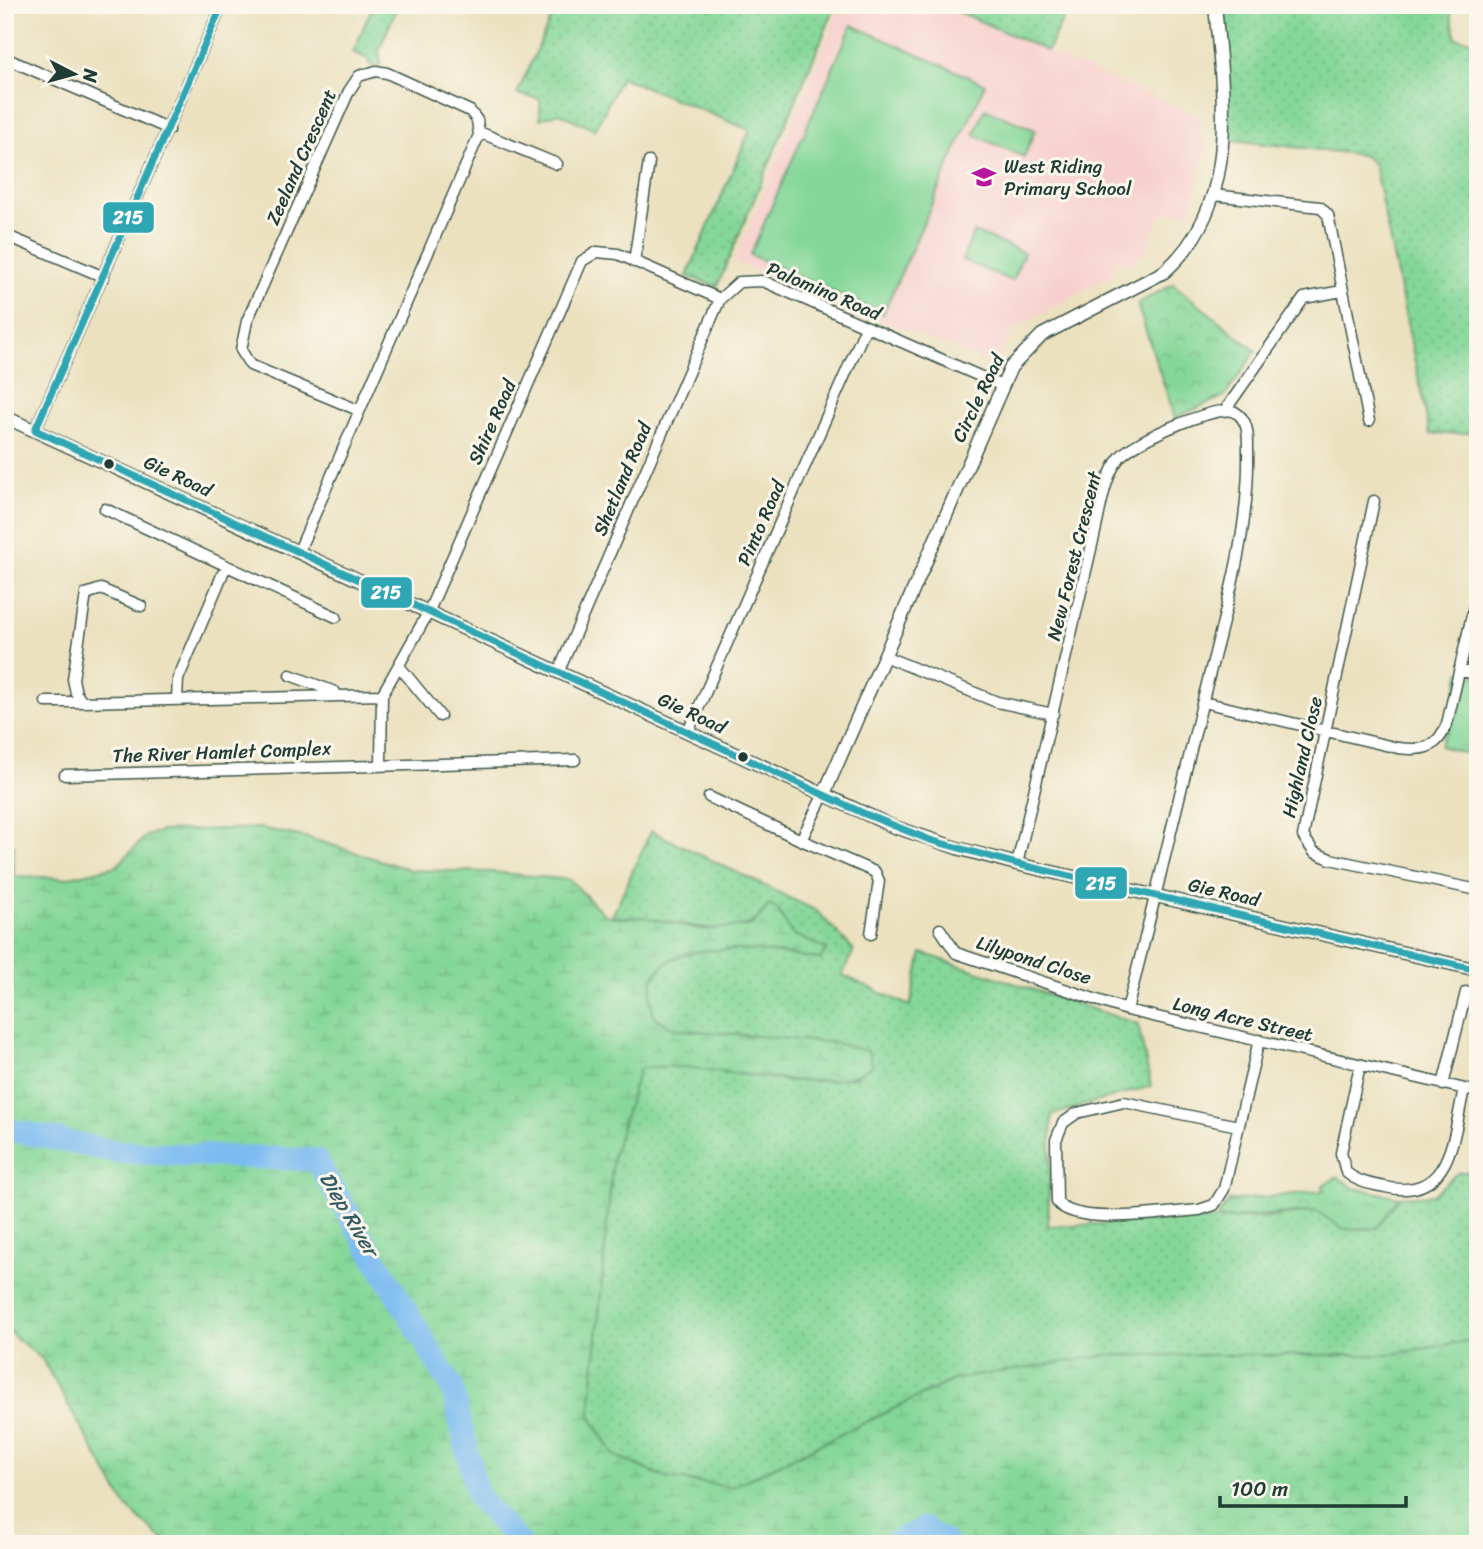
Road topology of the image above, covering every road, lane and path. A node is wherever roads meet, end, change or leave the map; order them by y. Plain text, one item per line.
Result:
1 (222, 5) edge
2 (1215, 5) edge
3 (5, 58) edge
4 (169, 129) junction
5 (479, 132) junction
6 (649, 162) dead end
7 (557, 164) dead end
8 (1214, 195) junction
9 (5, 234) edge
10 (634, 262) junction
11 (104, 277) junction
12 (1342, 291) junction
13 (720, 299) junction
14 (866, 327) junction
15 (1002, 386) junction
16 (1226, 409) junction
17 (358, 410) junction
18 (5, 417) edge
19 (1369, 421) dead end
20 (35, 430) junction
21 (1374, 500) dead end
22 (105, 509) dead end
23 (298, 553) junction
24 (226, 566) junction
25 (1478, 589) edge
26 (141, 606) dead end
27 (428, 613) junction
28 (337, 617) dead end
29 (884, 656) junction
30 (399, 666) junction
31 (1460, 671) junction
32 (558, 673) junction
33 (1478, 674) edge
34 (290, 675) dead end
35 (341, 694) junction
36 (382, 695) junction
37 (177, 699) junction
38 (46, 702) dead end
39 (82, 702) junction
40 (1203, 702) junction
41 (1053, 715) junction
42 (440, 716) dead end
43 (688, 732) junction
44 (1326, 732) junction
45 (575, 760) dead end
46 (381, 764) junction
47 (65, 775) dead end
48 (824, 794) junction
49 (709, 797) dead end
50 (801, 840) junction
51 (1017, 864) junction
52 (1478, 891) edge
53 (1156, 896) junction
54 (940, 929) dead end
55 (871, 934) dead end
56 (1478, 970) edge
57 (1466, 992) dead end
58 (1128, 1010) junction
59 (1259, 1040) junction
60 (1360, 1065) junction
61 (1443, 1085) junction
62 (1464, 1089) junction
63 (1478, 1092) edge
64 (1238, 1126) junction

1 - 4 street
2 - 8 street, Circle Road
3 - 4 street
4 - 11 street
5 - 7 street
5 - 17 street
5 - 17 street, Zeeland Crescent
6 - 10 street
8 - 12 street
8 - 15 street, Circle Road
9 - 11 street
10 - 13 street
10 - 27 street, Shire Road
11 - 20 street
12 - 16 street
12 - 19 street
13 - 14 street, Palomino Road
13 - 32 street, Shetland Road
14 - 15 street, Palomino Road
14 - 43 street, Pinto Road
15 - 29 street, Circle Road
16 - 40 street
16 - 41 street, New Forest Crescent
17 - 23 street
18 - 20 street, Gie Road
20 - 23 street, Gie Road
21 - 44 street, Highland Close
22 - 24 street
23 - 27 street, Gie Road
24 - 28 street
24 - 37 street
25 - 31 street
26 - 39 street
27 - 30 street
27 - 32 street, Gie Road
29 - 41 street
29 - 48 street, Circle Road
30 - 36 street
30 - 42 street
31 - 33 street
31 - 44 street
32 - 43 street, Gie Road
34 - 35 street
35 - 36 street
35 - 37 street
36 - 46 street
37 - 39 street
38 - 39 street
40 - 44 street
40 - 53 street
41 - 51 street, New Forest Crescent
43 - 48 street, Gie Road
44 - 52 street, Highland Close
45 - 46 street, The River Hamlet Complex
46 - 47 street, The River Hamlet Complex
48 - 50 street
48 - 51 street, Gie Road
49 - 50 street
50 - 55 street
51 - 53 street, Gie Road
53 - 56 street, Gie Road
53 - 58 street
54 - 58 street, Lilypond Close
57 - 61 street
58 - 59 street, Long Acre Street
59 - 60 street, Long Acre Street
59 - 64 street
60 - 61 street, Long Acre Street
60 - 62 street
61 - 62 street, Long Acre Street
62 - 63 street, Long Acre Street
64 - 64 street

